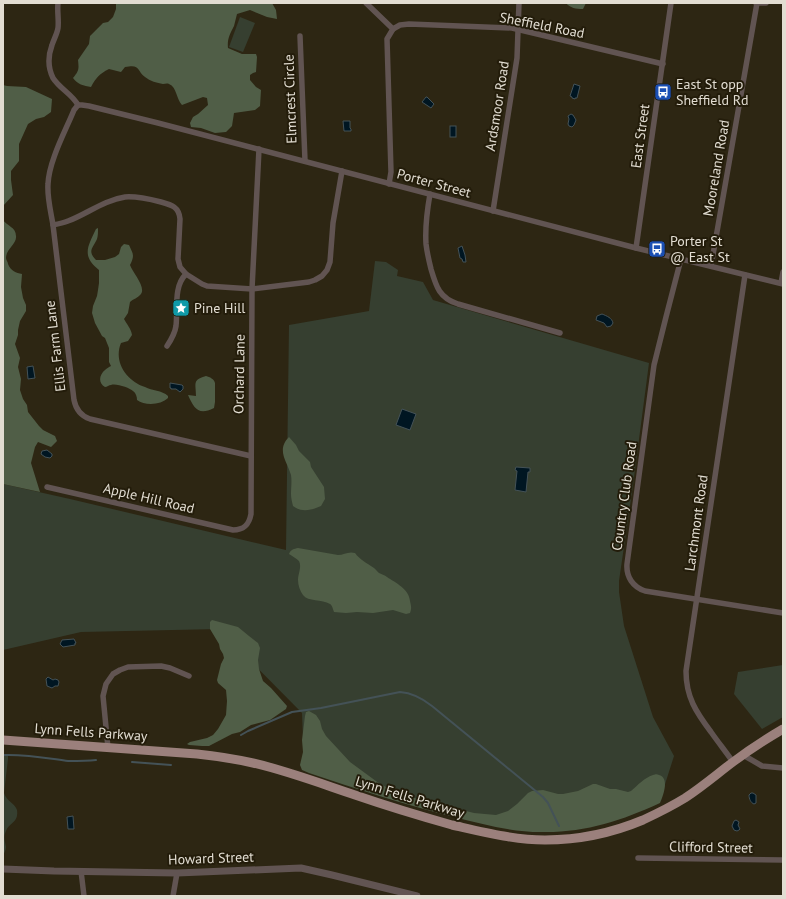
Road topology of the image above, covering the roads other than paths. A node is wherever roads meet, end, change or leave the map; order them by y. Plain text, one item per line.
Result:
1 (58, 3) edge
2 (366, 3) edge
3 (519, 3) edge
4 (671, 3) edge
5 (757, 3) edge
6 (766, 3) edge
7 (392, 29) junction
8 (518, 29) junction
9 (300, 36) dead end
10 (663, 64) junction
11 (78, 105) junction
12 (259, 149) junction
13 (304, 161) junction
14 (342, 171) junction
15 (389, 184) junction
16 (430, 194) junction
17 (493, 211) junction
18 (53, 225) junction
19 (636, 248) junction
20 (682, 259) junction
21 (711, 266) junction
22 (783, 272) edge
23 (186, 274) junction
24 (745, 274) junction
25 (782, 283) edge
26 (252, 289) junction
27 (560, 333) dead end
28 (167, 346) dead end
29 (251, 456) junction
30 (47, 487) dead end
31 (246, 526) joint
32 (697, 600) junction
33 (783, 612) edge
34 (189, 676) dead end
35 (783, 729) edge
36 (3, 740) edge
37 (108, 748) junction
38 (743, 755) junction
39 (733, 762) junction
40 (783, 768) edge
41 (638, 858) dead end
42 (783, 860) edge
43 (3, 869) edge
44 (81, 871) junction
45 (177, 873) junction
46 (84, 896) edge
47 (173, 896) edge
48 (417, 896) edge

1 - 11 street
2 - 7 street
3 - 8 street, Ardsmoor Road
4 - 10 street, East Street
5 - 6 street
5 - 21 street, Mooreland Road
7 - 8 street, Sheffield Road
7 - 15 street
8 - 10 street, Sheffield Road
8 - 17 street, Ardsmoor Road
9 - 13 street, Elmcrest Circle
10 - 19 street, East Street
11 - 12 street, Porter Street
11 - 18 street, Ellis Farm Lane
12 - 13 street, Porter Street
12 - 26 street, Orchard Lane
13 - 14 street, Porter Street
14 - 15 street, Porter Street
14 - 26 street
15 - 16 street, Porter Street
16 - 17 street, Porter Street
16 - 27 street
17 - 19 street, Porter Street
18 - 23 street
18 - 29 street, Ellis Farm Lane
19 - 20 street, Porter Street
20 - 21 street, Porter Street
20 - 32 street, Country Club Road
21 - 24 street, Porter Street
22 - 25 street
23 - 26 street
23 - 28 street
24 - 25 street, Porter Street
24 - 32 street, Larchmont Road
26 - 29 street, Orchard Lane
29 - 31 street, Orchard Lane
30 - 31 street, Apple Hill Road
32 - 33 street, Country Club Road
32 - 39 street, Larchmont Road
34 - 37 street
35 - 38 main road, Lynn Fells Parkway
36 - 37 main road, Lynn Fells Parkway
37 - 39 main road, Lynn Fells Parkway
38 - 39 main road, Lynn Fells Parkway
38 - 40 street
41 - 42 street, Clifford Street
43 - 44 street, Howard Street
44 - 45 street, Howard Street
44 - 46 street
45 - 47 street
45 - 48 street, Howard Street

